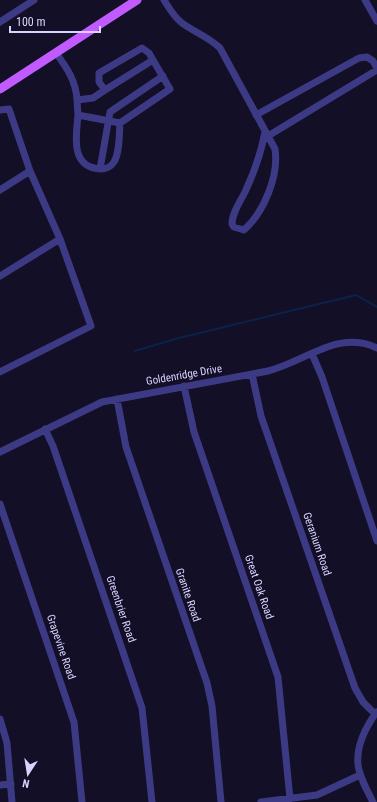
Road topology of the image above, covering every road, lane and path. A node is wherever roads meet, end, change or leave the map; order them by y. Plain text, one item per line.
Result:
1 (34, 0) edge
2 (137, 0) edge
3 (164, 0) edge
4 (365, 0) edge
5 (377, 21) edge
6 (0, 22) edge
7 (56, 52) junction
8 (153, 60) junction
9 (377, 69) edge
10 (163, 76) junction
11 (0, 89) edge
12 (105, 90) junction
13 (77, 100) junction
14 (0, 110) edge
15 (78, 115) junction
16 (256, 115) junction
17 (107, 120) junction
18 (120, 122) junction
19 (266, 134) junction
20 (100, 169) junction
21 (30, 171) junction
22 (0, 190) edge
23 (60, 239) junction
24 (0, 276) edge
25 (377, 348) edge
26 (312, 354) junction
27 (0, 372) edge
28 (252, 374) junction
29 (184, 386) junction
30 (117, 399) junction
31 (45, 429) junction
32 (0, 452) edge
33 (0, 504) edge
34 (377, 541) edge
35 (376, 713) edge
36 (0, 719) edge
37 (360, 775) junction
38 (10, 784) junction
39 (0, 785) edge
40 (290, 800) junction
41 (12, 802) edge
42 (82, 802) edge
43 (152, 802) edge
44 (221, 802) edge
45 (261, 802) edge
46 (373, 802) edge

1 - 6 street
2 - 7 main road
3 - 16 street
4 - 5 street
7 - 11 main road
7 - 13 street
8 - 10 street
8 - 12 street
8 - 12 street
9 - 16 street
9 - 19 street
10 - 17 street
10 - 18 street
12 - 13 street
13 - 15 street
14 - 21 street
15 - 17 street
15 - 20 street
16 - 19 street
17 - 18 street
17 - 20 street
18 - 20 street
19 - 19 street
21 - 22 street
21 - 23 street
23 - 24 street
23 - 27 street
25 - 26 street, Goldenridge Drive
26 - 28 street, Goldenridge Drive
26 - 34 street
28 - 29 street, Goldenridge Drive
28 - 35 street, Geranium Road
29 - 30 street, Goldenridge Drive
29 - 40 street, Great Oak Road
30 - 31 street, Goldenridge Drive
30 - 44 street, Granite Road
31 - 32 street, Goldenridge Drive
31 - 43 street, Greenbrier Road
33 - 42 street, Grapevine Road
35 - 37 street
36 - 38 street
37 - 40 street
37 - 46 street
38 - 39 street
38 - 41 street
40 - 45 street

